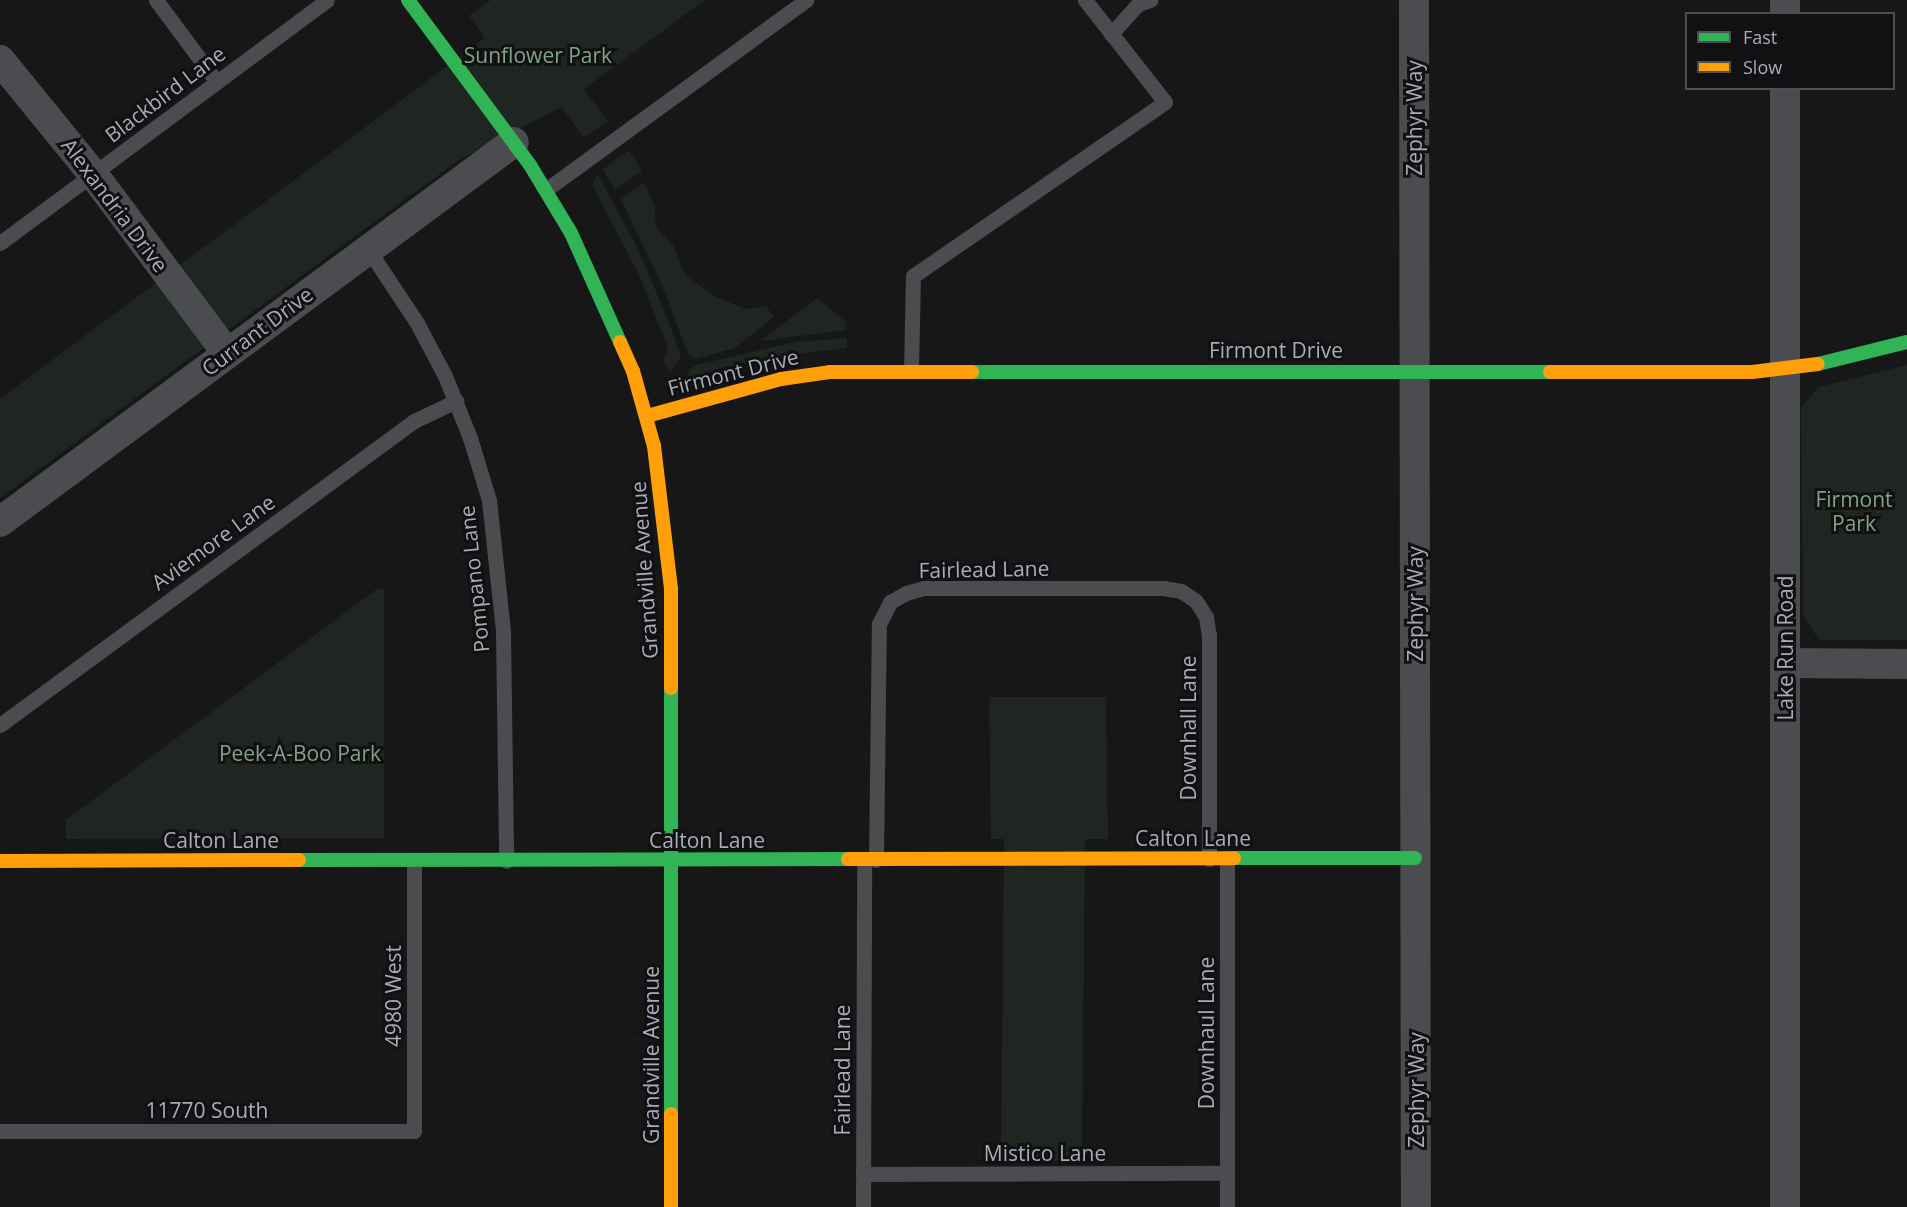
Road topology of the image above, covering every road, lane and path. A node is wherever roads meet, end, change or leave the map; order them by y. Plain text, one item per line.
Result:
1 (156, 0) edge
2 (327, 0) edge
3 (408, 0) edge
4 (806, 0) edge
5 (1085, 0) edge
6 (1150, 0) edge
7 (1414, 0) edge
8 (1111, 34) junction
9 (0, 60) edge
10 (217, 82) junction
11 (1785, 90) edge
12 (514, 141) junction
13 (93, 174) junction
14 (547, 189) junction
15 (0, 243) edge
16 (368, 249) junction
17 (1907, 342) edge
18 (227, 353) junction
19 (1785, 370) junction
20 (911, 371) junction
21 (1414, 371) junction
22 (456, 401) junction
23 (646, 416) junction
24 (0, 522) edge
25 (1196, 601) joint
26 (1785, 663) junction
27 (1907, 664) edge
28 (0, 725) edge
29 (1415, 858) junction
30 (1209, 859) junction
31 (1227, 859) junction
32 (870, 860) junction
33 (0, 861) edge
34 (414, 861) junction
35 (506, 861) junction
36 (672, 861) junction
37 (0, 1131) edge
38 (414, 1131) joint
39 (1227, 1173) junction
40 (863, 1174) junction
41 (671, 1207) edge
42 (863, 1207) edge
43 (1227, 1207) edge
44 (1416, 1207) edge
45 (1785, 1207) edge

1 - 10 lane
2 - 10 lane, Blackbird Lane
3 - 12 street, Grandville Avenue
4 - 14 lane
5 - 8 lane
6 - 8 lane
7 - 21 street, Zephyr Way
8 - 20 lane
9 - 13 street, Alexandria Drive
10 - 13 lane, Blackbird Lane
11 - 19 street, Lake Run Road
12 - 14 street, Grandville Avenue
12 - 16 street, Currant Drive
13 - 15 lane, Blackbird Lane
13 - 18 street, Alexandria Drive
14 - 23 street, Grandville Avenue
16 - 18 street, Currant Drive
16 - 22 lane, Pompano Lane
17 - 19 street, Firmont Drive
18 - 24 street, Currant Drive
19 - 21 street, Firmont Drive
19 - 26 street, Lake Run Road
20 - 21 street, Firmont Drive
20 - 23 street, Firmont Drive
21 - 29 street, Zephyr Way
22 - 28 lane, Aviemore Lane
22 - 35 lane, Pompano Lane
23 - 36 street, Grandville Avenue
25 - 30 lane, Downhall Lane
25 - 32 lane, Fairlead Lane
26 - 27 street
26 - 45 street, Lake Run Road
29 - 31 street, Calton Lane
29 - 44 street, Zephyr Way
30 - 31 street, Calton Lane
30 - 32 street, Calton Lane
31 - 39 lane, Downhaul Lane
32 - 36 street, Calton Lane
32 - 40 lane, Fairlead Lane
33 - 34 street, Calton Lane
34 - 35 street, Calton Lane
34 - 38 lane, 4980 West
35 - 36 street, Calton Lane
36 - 41 street, Grandville Avenue
37 - 38 lane, 11770 South
39 - 40 lane, Mistico Lane
39 - 43 lane, Downhaul Lane
40 - 42 lane, Fairlead Lane

